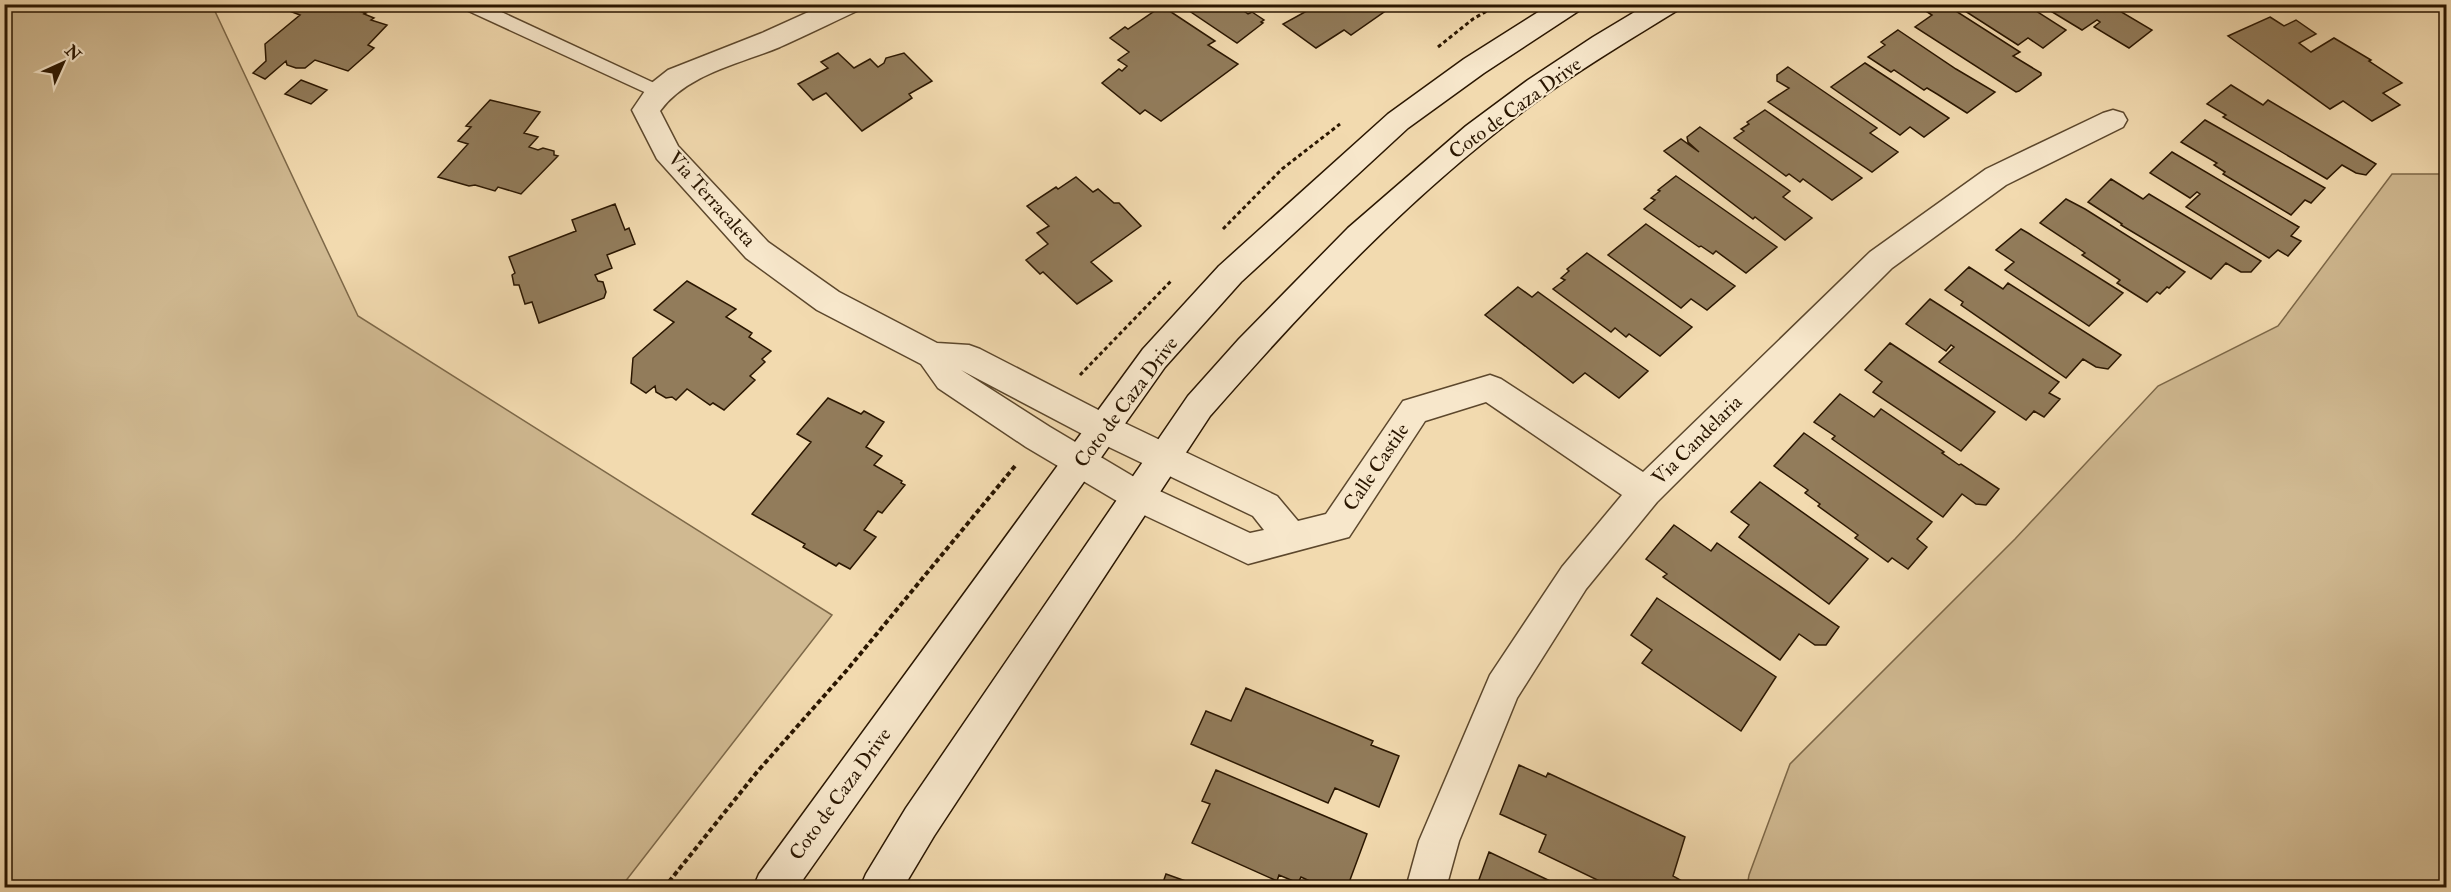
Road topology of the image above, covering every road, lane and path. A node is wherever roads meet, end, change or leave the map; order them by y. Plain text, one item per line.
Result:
1 (468, 4) edge
2 (850, 4) edge
3 (1571, 4) edge
4 (1669, 4) edge
5 (659, 92) junction
6 (2113, 120) dead end
7 (932, 355) junction
8 (1102, 428) junction
9 (1165, 459) junction
10 (1080, 462) junction
11 (1645, 492) junction
12 (1139, 497) junction
13 (1291, 538) junction
14 (773, 888) edge
15 (880, 888) edge
16 (1426, 888) edge

1 - 5 lane
2 - 5 street
3 - 8 street, Coto de Caza Drive
4 - 9 street, Coto de Caza Drive
5 - 7 street, Via Terracaleta
6 - 11 street, Via Candelaria
7 - 8 street, Via Terracaleta
7 - 10 street, Via Terracaleta
8 - 9 street
8 - 10 street, Coto de Caza Drive
9 - 12 street, Coto de Caza Drive
9 - 13 street
10 - 12 street, Calle Castile
10 - 14 street, Coto de Caza Drive
11 - 13 street, Calle Castile
11 - 16 street, Via Candelaria
12 - 13 street, Calle Castile
12 - 15 street, Coto de Caza Drive

